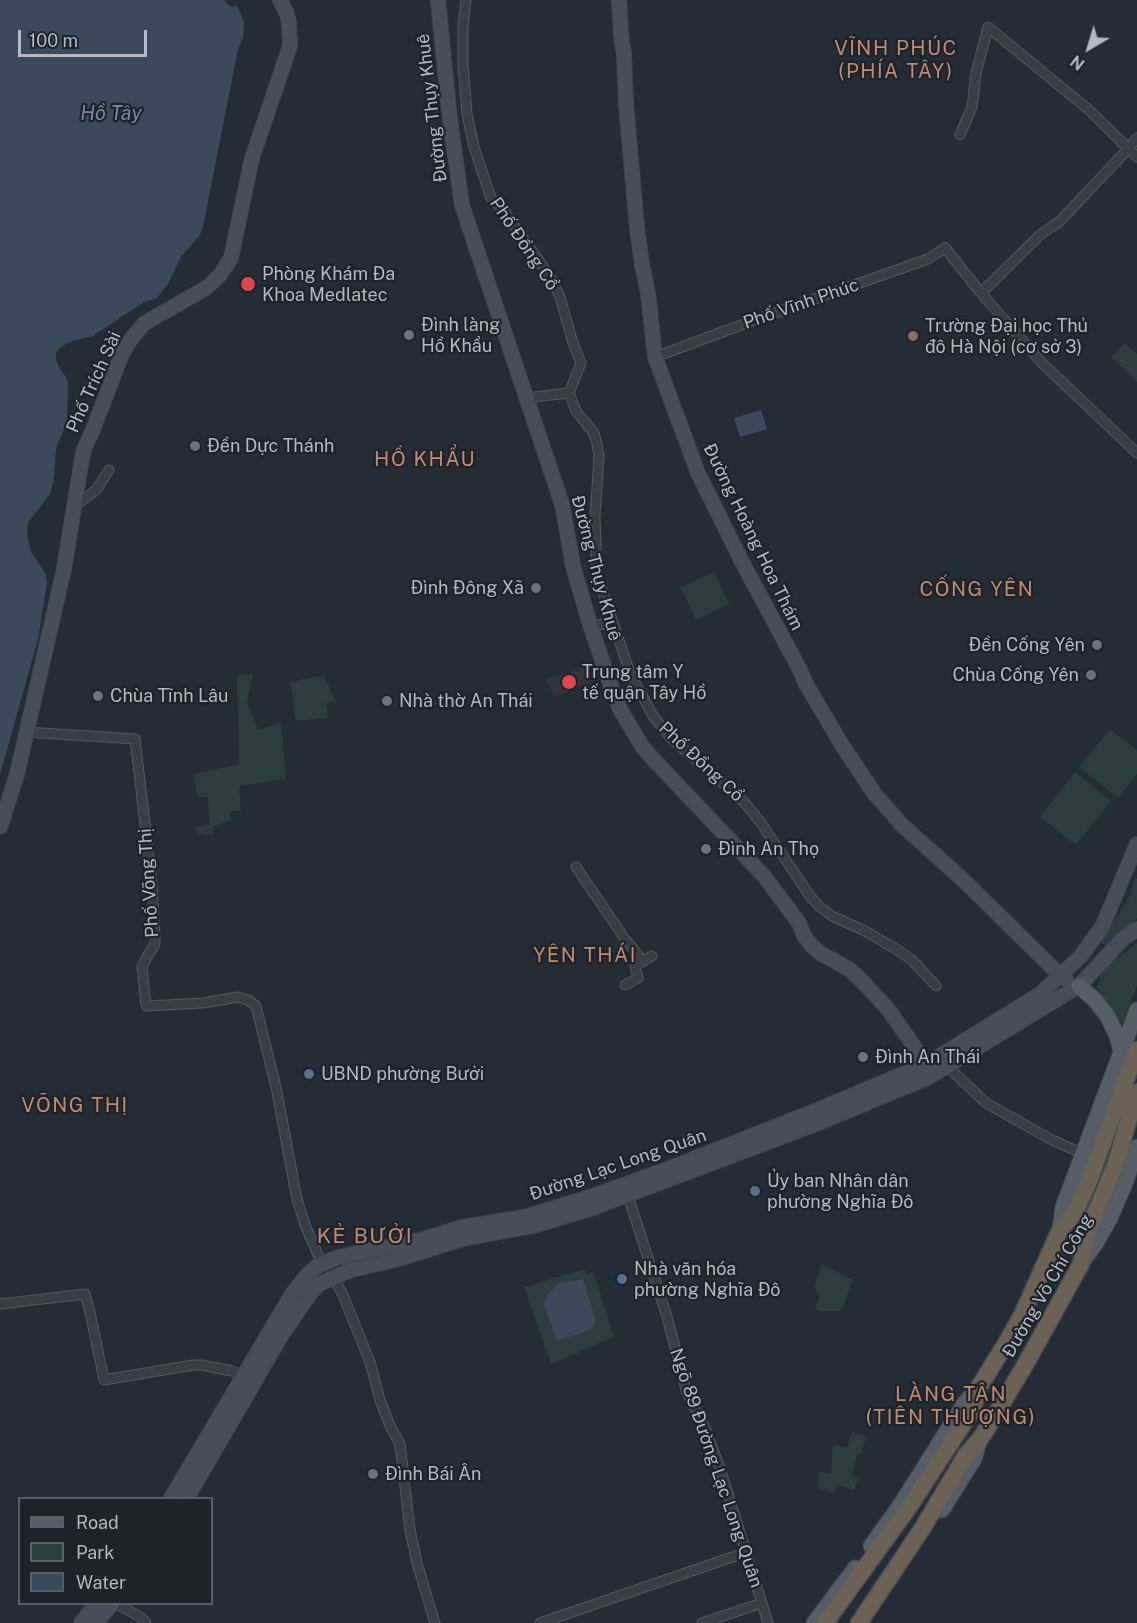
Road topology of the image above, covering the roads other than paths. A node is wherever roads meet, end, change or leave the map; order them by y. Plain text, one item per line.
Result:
1 (280, 0) edge
2 (438, 0) edge
3 (466, 0) edge
4 (619, 0) edge
5 (960, 135) dead end
6 (1137, 138) edge
7 (1129, 148) junction
8 (1137, 157) edge
9 (981, 293) junction
10 (655, 357) junction
11 (569, 393) junction
12 (525, 398) junction
13 (1137, 453) edge
14 (109, 470) dead end
15 (73, 508) junction
16 (611, 621) junction
17 (591, 628) junction
18 (26, 732) junction
19 (0, 827) edge
20 (1137, 844) edge
21 (576, 867) dead end
22 (1137, 929) edge
23 (1060, 975) junction
24 (625, 985) dead end
25 (936, 986) dead end
26 (1079, 986) junction
27 (1137, 1010) edge
28 (1129, 1051) edge
29 (947, 1066) junction
30 (926, 1071) junction
31 (1137, 1092) edge
32 (1137, 1147) edge
33 (1083, 1155) junction
34 (1133, 1168) edge
35 (675, 1172) junction
36 (628, 1196) junction
37 (591, 1203) junction
38 (479, 1229) junction
39 (1057, 1237) junction
40 (322, 1264) junction
41 (1081, 1264) junction
42 (333, 1277) junction
43 (0, 1304) edge
44 (244, 1376) junction
45 (979, 1388) junction
46 (237, 1400) junction
47 (980, 1439) junction
48 (172, 1497) edge
49 (188, 1497) edge
50 (747, 1552) junction
51 (762, 1603) junction
52 (95, 1605) edge
53 (113, 1605) edge
54 (116, 1605) edge
55 (81, 1623) edge
56 (96, 1623) edge
57 (146, 1623) edge
58 (435, 1623) edge
59 (540, 1623) edge
60 (702, 1623) edge
61 (768, 1623) edge
62 (814, 1623) edge
63 (825, 1623) edge
64 (859, 1623) edge
65 (868, 1623) edge

1 - 15 main road, Phố Trích Sài
2 - 12 main road, Đường Thụy Khuê
3 - 11 street, Phố Đồng Cổ
4 - 10 main road, Đường Hoàng Hoa Thám
5 - 7 street
6 - 7 street
7 - 8 street
7 - 9 street
9 - 10 street, Phố Vĩnh Phúc
9 - 13 street
10 - 23 main road, Đường Hoàng Hoa Thám
11 - 12 street
11 - 16 street, Phố Đồng Cổ
12 - 17 main road, Đường Thụy Khuê
14 - 15 street
15 - 18 main road, Phố Trích Sài
16 - 17 street
16 - 25 street, Phố Đồng Cổ
17 - 30 main road, Đường Thụy Khuê
18 - 19 main road, Phố Trích Sài
18 - 40 street, Phố Võng Thị
20 - 23 main road, Đường Lạc Long Quân
21 - 24 street
22 - 26 main road, Đường Lạc Long Quân
23 - 26 main road, Đường Hoàng Hoa Thám
23 - 30 main road, Đường Lạc Long Quân
26 - 28 main road
26 - 29 main road, Đường Lạc Long Quân
27 - 28 main road, Đường Võ Chí Công
28 - 33 main road, Đường Võ Chí Công
28 - 39 highway
29 - 30 main road, Đường Lạc Long Quân
29 - 33 street
30 - 35 main road, Đường Lạc Long Quân
31 - 41 highway
32 - 34 main road, Đường Võ Chí Công
33 - 39 main road, Đường Võ Chí Công
34 - 41 main road, Đường Võ Chí Công
35 - 36 main road, Đường Lạc Long Quân
35 - 37 main road, Đường Lạc Long Quân
36 - 37 main road, Đường Lạc Long Quân
36 - 50 street, Ngõ 89 Đường Lạc Long Quân
37 - 38 main road, Đường Lạc Long Quân
38 - 40 main road, Đường Lạc Long Quân
38 - 42 main road, Đường Lạc Long Quân
39 - 45 highway, Đường Võ Chí Công
40 - 44 main road, Đường Lạc Long Quân
41 - 47 highway, Đường Võ Chí Công
42 - 46 main road, Đường Lạc Long Quân
42 - 58 street
43 - 44 street
44 - 46 main road, Đường Lạc Long Quân
45 - 62 main road, Đường Võ Chí Công
45 - 63 highway, Đường Võ Chí Công
46 - 48 main road, Đường Lạc Long Quân
46 - 49 main road, Đường Lạc Long Quân
47 - 64 highway, Đường Võ Chí Công
47 - 65 main road, Đường Võ Chí Công
50 - 51 street, Ngõ 89 Đường Lạc Long Quân
50 - 59 street
51 - 60 street
51 - 61 street, Ngõ 89 Đường Lạc Long Quân
52 - 55 main road
53 - 56 main road
54 - 57 street

